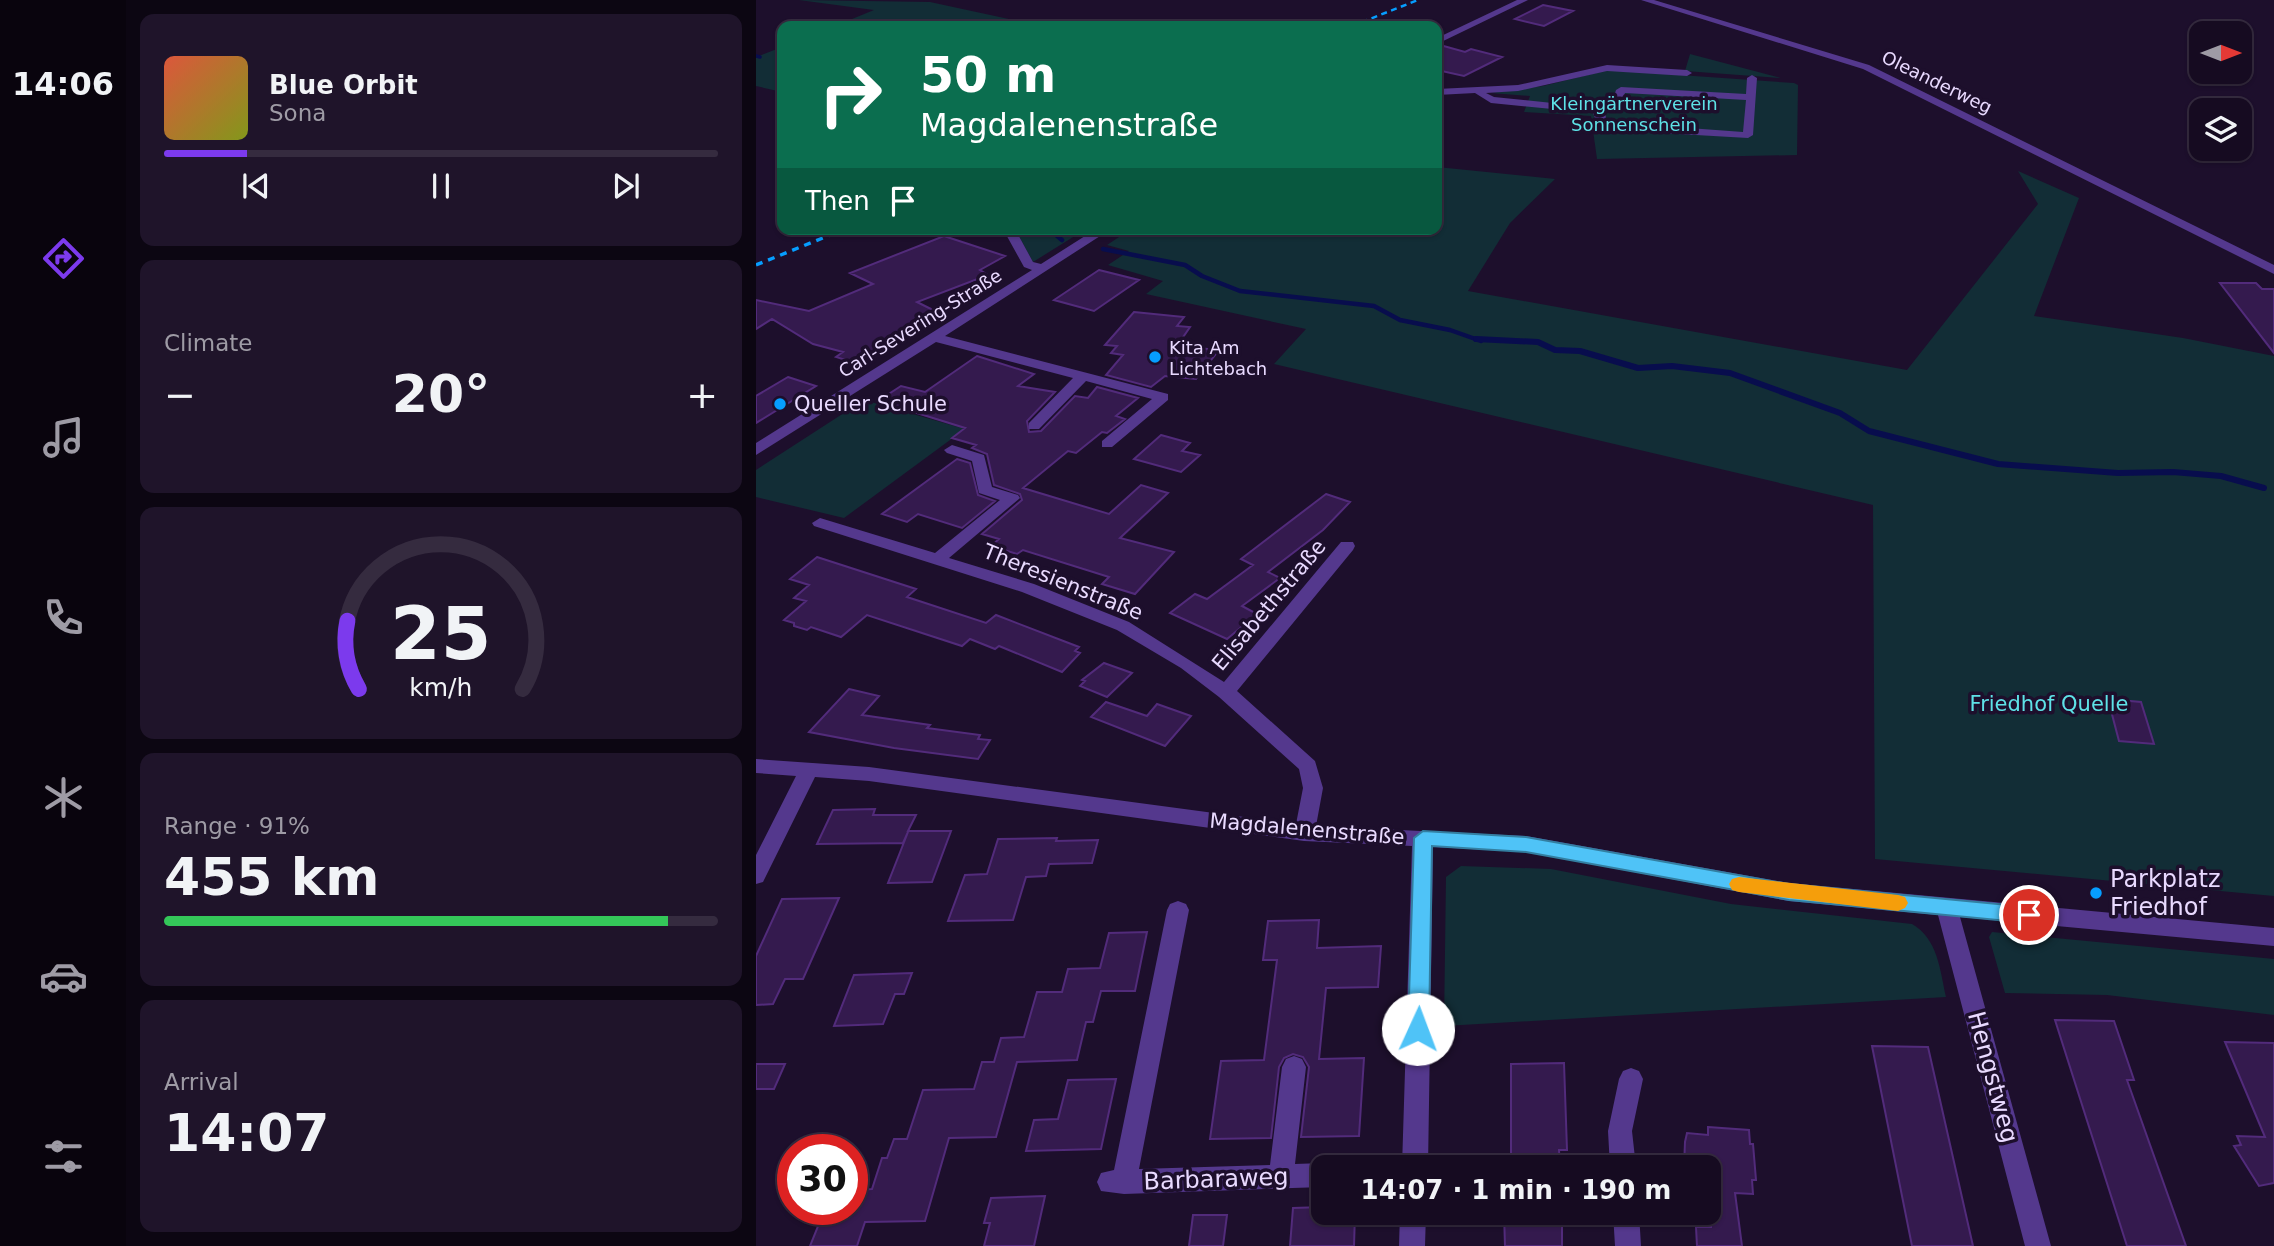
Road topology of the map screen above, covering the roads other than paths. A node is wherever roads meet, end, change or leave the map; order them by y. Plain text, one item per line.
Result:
1 (1524, 0) edge
2 (1645, 0) edge
3 (1442, 39) edge
4 (1687, 73) dead end
5 (1752, 78) dead end
6 (1442, 92) edge
7 (1479, 92) junction
8 (1751, 97) junction
9 (1598, 112) junction
10 (1012, 235) edge
11 (1096, 235) edge
12 (1042, 269) junction
13 (2274, 270) edge
14 (934, 337) junction
15 (1083, 376) junction
16 (1034, 426) dead end
17 (1107, 444) dead end
18 (756, 450) edge
19 (952, 450) dead end
20 (820, 523) dead end
21 (1347, 546) dead end
22 (938, 559) junction
23 (1226, 692) junction
24 (756, 766) edge
25 (810, 768) junction
26 (1304, 833) junction
27 (1423, 838) junction
28 (756, 876) edge
29 (1947, 908) junction
30 (1178, 910) dead end
31 (2274, 937) edge
32 (1294, 1067) dead end
33 (1631, 1079) dead end
34 (1415, 1155) edge
35 (1622, 1155) edge
36 (1311, 1176) edge
37 (1281, 1177) junction
38 (1413, 1225) edge
39 (1627, 1225) edge
40 (1412, 1246) edge
41 (1628, 1246) edge
42 (2038, 1246) edge

1 - 3 street
2 - 13 street, Oleanderweg
4 - 7 street
5 - 8 street
6 - 7 street
7 - 9 street
8 - 9 street
8 - 9 street
10 - 12 street
11 - 12 street, Carl-Severing-Straße
12 - 14 street, Carl-Severing-Straße
14 - 15 street
14 - 18 street, Carl-Severing-Straße
15 - 16 street
15 - 17 street
19 - 22 street
20 - 22 street, Theresienstraße
21 - 23 street, Elisabethstraße
22 - 23 street, Theresienstraße
23 - 26 street, Theresienstraße
24 - 25 street, Magdalenenstraße
25 - 26 street, Magdalenenstraße
25 - 28 street
26 - 27 street, Magdalenenstraße
27 - 29 street, Magdalenenstraße
27 - 34 street
29 - 31 street, Magdalenenstraße
29 - 42 street, Hengstweg
30 - 37 street, Barbaraweg
32 - 37 street
33 - 35 street
36 - 37 street, Barbaraweg
38 - 40 street
39 - 41 street

